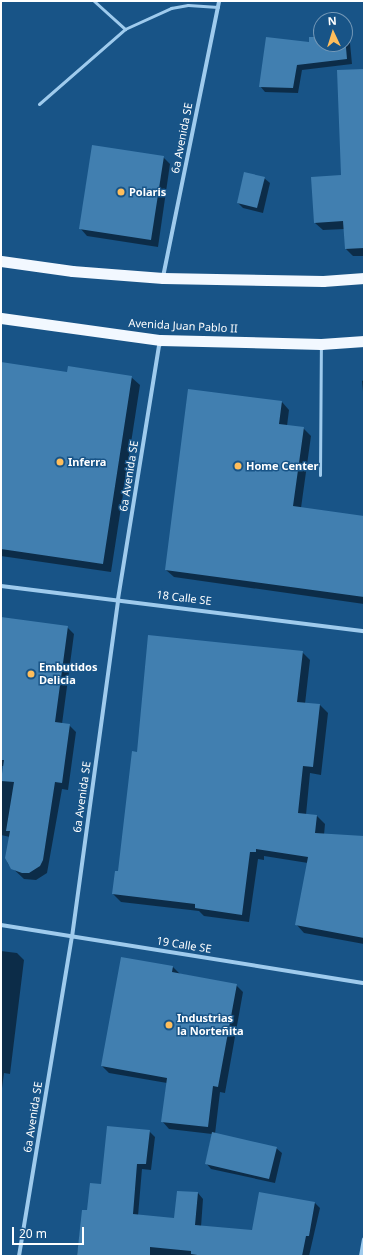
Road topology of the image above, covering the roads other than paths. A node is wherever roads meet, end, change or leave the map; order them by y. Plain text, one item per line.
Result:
1 (94, 1) edge
2 (219, 1) edge
3 (218, 7) junction
4 (124, 29) junction
5 (39, 104) dead end
6 (1, 261) edge
7 (163, 278) junction
8 (364, 278) edge
9 (1, 318) edge
10 (160, 340) junction
11 (364, 341) edge
12 (321, 344) junction
13 (320, 475) dead end
14 (1, 586) edge
15 (118, 599) junction
16 (364, 631) edge
17 (1, 926) edge
18 (72, 937) junction
19 (364, 983) edge
20 (364, 1239) edge
21 (20, 1256) edge
22 (361, 1256) edge

1 - 4 lane
2 - 3 street, 6a Avenida SE
3 - 4 lane
3 - 7 street, 6a Avenida SE
4 - 5 lane
6 - 7 highway
7 - 8 highway
9 - 10 highway, Avenida Juan Pablo II
10 - 12 highway, Avenida Juan Pablo II
10 - 15 street, 6a Avenida SE
11 - 12 highway, Avenida Juan Pablo II
12 - 13 lane
14 - 15 street, 18 Calle SE
15 - 16 street, 18 Calle SE
15 - 18 street, 6a Avenida SE
17 - 18 street, 19 Calle SE
18 - 19 street, 19 Calle SE
18 - 21 street, 6a Avenida SE
20 - 22 street

